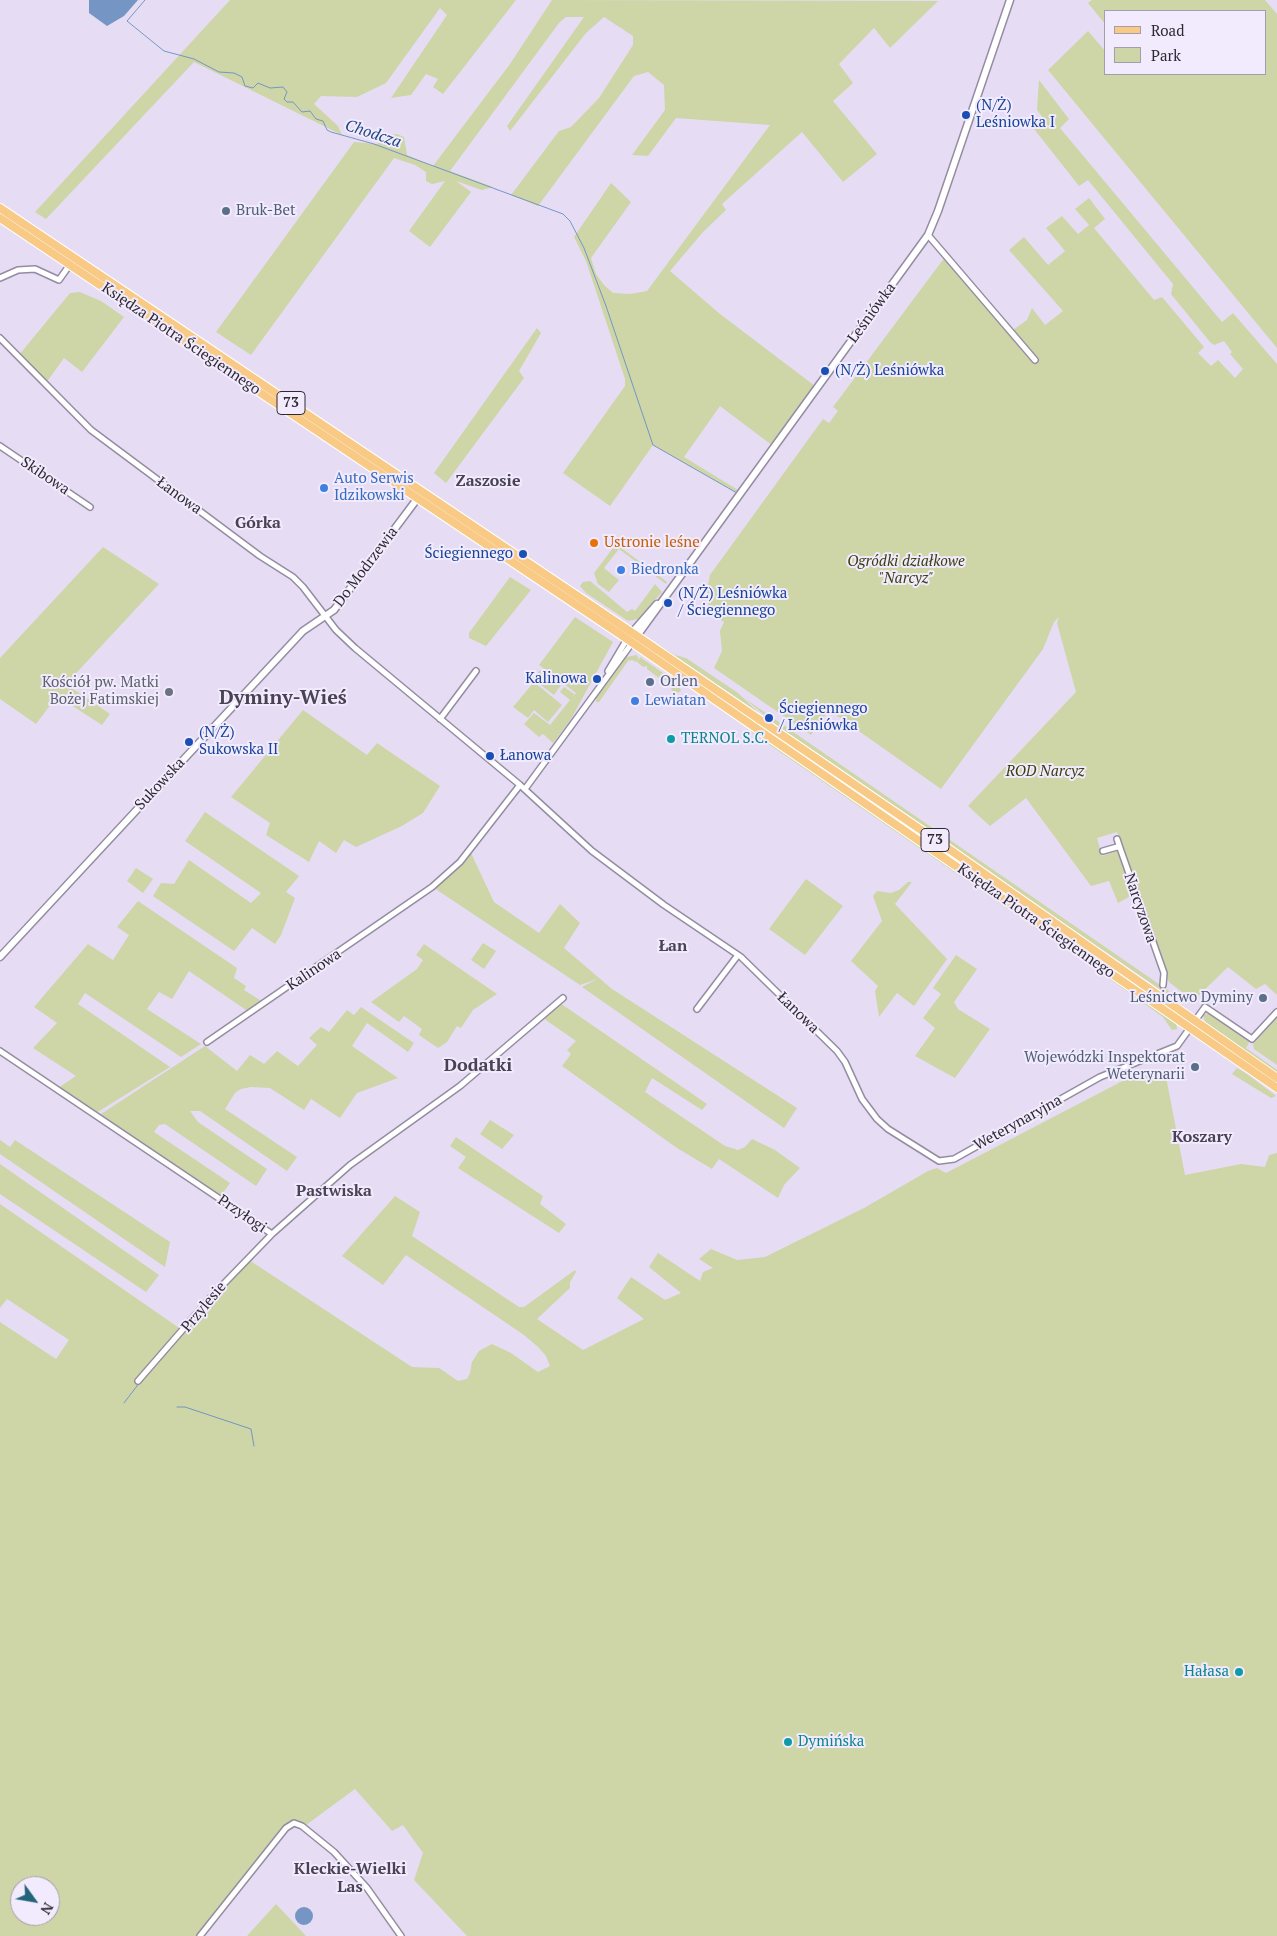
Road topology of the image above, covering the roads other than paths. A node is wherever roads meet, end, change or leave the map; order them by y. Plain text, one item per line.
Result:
1 (1010, 0) edge
2 (0, 208) edge
3 (0, 218) edge
4 (928, 235) junction
5 (72, 262) junction
6 (0, 278) edge
7 (0, 338) edge
8 (1035, 360) dead end
9 (0, 446) edge
10 (420, 495) junction
11 (90, 507) dead end
12 (324, 617) junction
13 (632, 638) junction
14 (476, 671) dead end
15 (440, 719) junction
16 (522, 787) junction
17 (1117, 839) dead end
18 (1120, 848) junction
19 (1103, 850) dead end
20 (738, 955) junction
21 (0, 957) edge
22 (1163, 985) dead end
23 (563, 998) dead end
24 (697, 1008) dead end
25 (1277, 1012) edge
26 (1193, 1024) junction
27 (207, 1042) dead end
28 (0, 1051) edge
29 (1277, 1078) edge
30 (1277, 1088) edge
31 (939, 1161) joint
32 (272, 1234) junction
33 (138, 1382) dead end
34 (200, 1936) edge
35 (401, 1936) edge

1 - 4 street, Leśniówka
2 - 5 main road, Księdza Piotra Ściegiennego / 73
3 - 5 main road, Księdza Piotra Ściegiennego / 73
4 - 8 street
4 - 13 street, Leśniówka
5 - 6 street
5 - 10 main road, Księdza Piotra Ściegiennego / 73
7 - 12 street, Łanowa
9 - 11 street, Skibowa
10 - 12 street, Do Modrzewia
10 - 13 main road, Księdza Piotra Ściegiennego / 73
12 - 15 street, Łanowa
12 - 21 street, Sukowska
13 - 16 street, Kalinowa
13 - 26 main road, Księdza Piotra Ściegiennego / 73
14 - 15 street
15 - 16 street, Łanowa
16 - 20 street, Łanowa
16 - 27 street, Kalinowa
17 - 18 street, Narcyzowa
18 - 19 street
18 - 22 street, Narcyzowa
20 - 24 street
20 - 31 street, Łanowa
23 - 32 street, Przyłogi
25 - 26 street, Weterynaryjna
26 - 29 main road, Księdza Piotra Ściegiennego / 73
26 - 30 main road, Księdza Piotra Ściegiennego / 73
26 - 31 street, Weterynaryjna
28 - 32 street, Przyłogi
32 - 33 street, Przylesie
34 - 35 street

